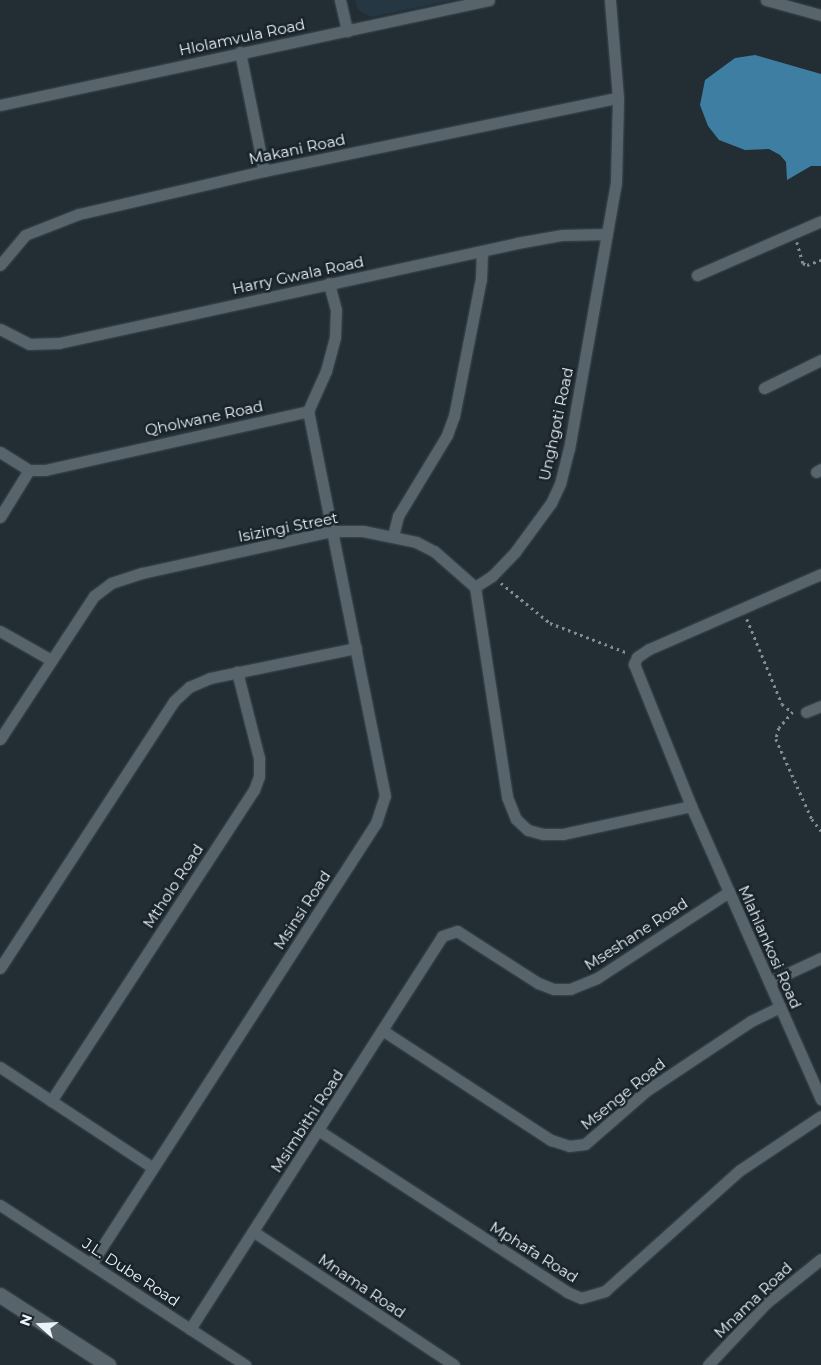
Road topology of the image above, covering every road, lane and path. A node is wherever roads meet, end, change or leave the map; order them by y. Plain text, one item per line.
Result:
1 (340, 0) edge
2 (489, 0) edge
3 (610, 0) edge
4 (766, 0) edge
5 (821, 15) edge
6 (347, 31) junction
7 (240, 52) junction
8 (618, 98) junction
9 (0, 105) edge
10 (264, 171) junction
11 (821, 221) edge
12 (607, 234) junction
13 (795, 234) junction
14 (482, 251) junction
15 (821, 260) edge
16 (0, 265) edge
17 (697, 275) dead end
18 (329, 283) junction
19 (0, 329) edge
20 (821, 360) edge
21 (764, 388) dead end
22 (308, 411) junction
23 (0, 452) edge
24 (29, 470) junction
25 (0, 517) edge
26 (332, 531) junction
27 (393, 536) junction
28 (821, 574) edge
29 (492, 576) junction
30 (475, 587) junction
31 (743, 611) junction
32 (0, 631) edge
33 (356, 648) junction
34 (637, 657) junction
35 (51, 660) junction
36 (238, 672) junction
37 (821, 706) edge
38 (793, 712) junction
39 (806, 712) joint
40 (0, 739) edge
41 (691, 806) junction
42 (821, 831) edge
43 (729, 892) junction
44 (450, 932) joint
45 (821, 958) edge
46 (0, 968) edge
47 (769, 982) junction
48 (780, 1007) junction
49 (382, 1030) junction
50 (0, 1067) edge
51 (821, 1100) edge
52 (51, 1101) junction
53 (821, 1116) edge
54 (318, 1130) junction
55 (153, 1168) junction
56 (0, 1205) edge
57 (254, 1232) junction
58 (821, 1259) edge
59 (91, 1264) junction
60 (0, 1294) edge
61 (190, 1329) junction
62 (108, 1365) edge
63 (245, 1365) edge
64 (454, 1365) edge
65 (708, 1365) edge

1 - 6 street
2 - 6 street, Hlolamvula Road
3 - 8 street, Unghgoti Road
4 - 5 street
6 - 7 street, Hlolamvula Road
7 - 9 street, Hlolamvula Road
7 - 10 street
8 - 10 street, Makani Road
8 - 12 street, Unghgoti Road
10 - 16 street, Makani Road
11 - 13 street
12 - 14 street, Harry Gwala Road
12 - 29 street, Unghgoti Road
13 - 15 path
13 - 17 street
14 - 18 street, Harry Gwala Road
14 - 27 street
18 - 19 street, Harry Gwala Road
18 - 22 street
20 - 21 street
22 - 24 street, Qholwane Road
22 - 26 street, Msinsi Road
23 - 24 street
24 - 25 street
26 - 27 street, Isizingi Street
26 - 33 street, Msinsi Road
26 - 35 street, Isizingi Street
27 - 30 street, Isizingi Street
28 - 31 street
29 - 30 street, Unghgoti Road
29 - 34 path
30 - 41 street
31 - 34 street
31 - 38 path
32 - 35 street
33 - 36 street
33 - 55 street, Msinsi Road
34 - 41 street, Mlahlankosi Road
35 - 40 street, Isizingi Street
36 - 46 street
36 - 52 street, Mtholo Road
37 - 39 street
38 - 39 path
38 - 42 path
41 - 43 street, Mlahlankosi Road
43 - 44 street, Mseshane Road
43 - 47 street, Mlahlankosi Road
44 - 49 street, Msimbithi Road
45 - 47 street
47 - 48 street, Mlahlankosi Road
48 - 49 street, Msenge Road
48 - 51 street, Mlahlankosi Road
49 - 54 street, Msimbithi Road
50 - 52 street
52 - 55 street
53 - 54 street, Mphafa Road
54 - 57 street, Msimbithi Road
55 - 59 street, Msinsi Road
56 - 59 street, J.L. Dube Road
57 - 61 street, Msimbithi Road
57 - 64 street, Mnama Road
58 - 65 street, Mnama Road
59 - 61 street, J.L. Dube Road
60 - 62 street
61 - 63 street, J.L. Dube Road

